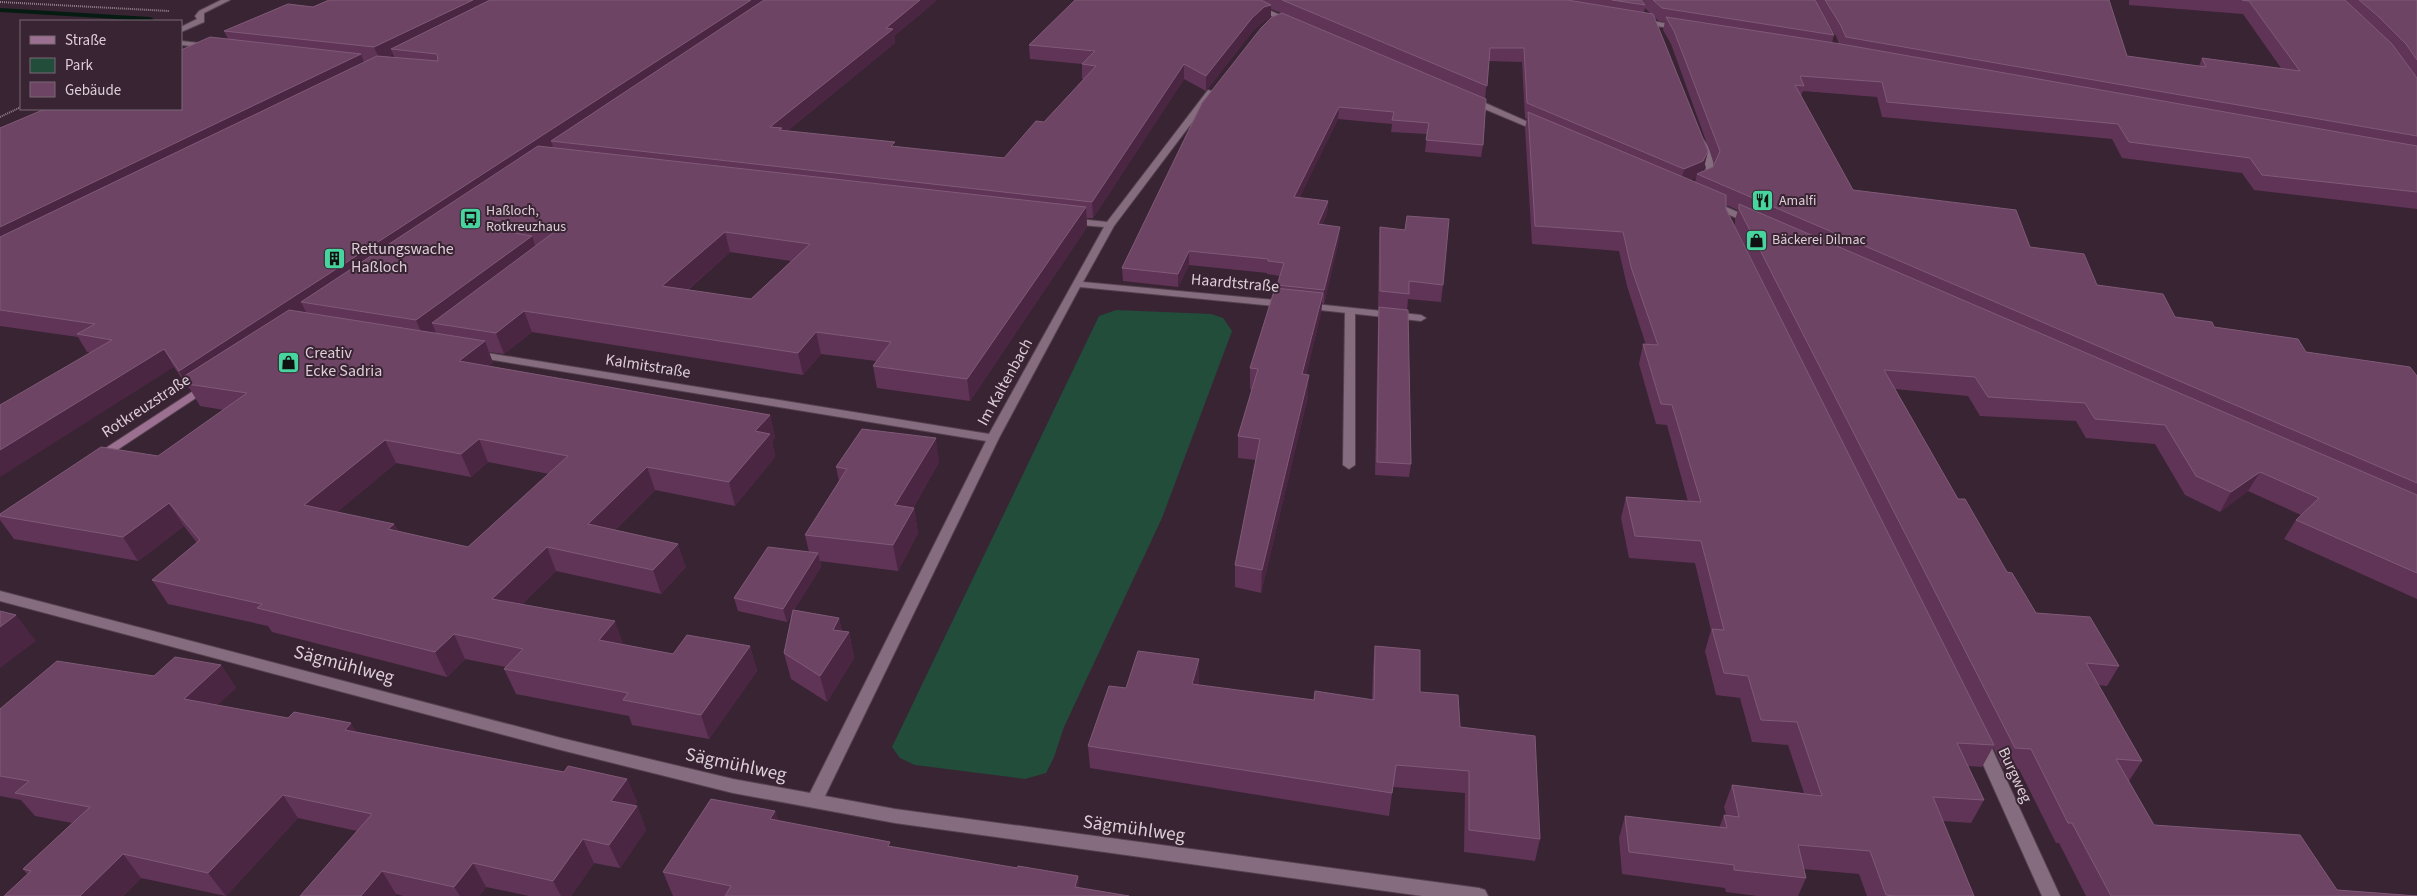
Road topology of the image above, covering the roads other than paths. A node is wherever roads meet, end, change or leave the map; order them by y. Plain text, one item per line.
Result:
1 (227, 0) edge
2 (1240, 0) edge
3 (1642, 12) edge
4 (1282, 18) junction
5 (1635, 20) edge
6 (1268, 24) edge
7 (1300, 26) edge
8 (1656, 27) junction
9 (182, 30) edge
10 (1693, 30) edge
11 (182, 43) edge
12 (219, 47) edge
13 (1219, 82) edge
14 (1463, 96) edge
15 (1698, 132) edge
16 (1554, 135) edge
17 (1697, 184) edge
18 (1704, 200) edge
19 (1728, 211) junction
20 (1060, 220) edge
21 (1110, 225) junction
22 (1728, 226) edge
23 (1764, 227) edge
24 (1076, 284) junction
25 (1350, 311) junction
26 (1421, 318) dead end
27 (458, 351) edge
28 (218, 379) edge
29 (993, 438) junction
30 (89, 463) edge
31 (1349, 465) dead end
32 (0, 596) edge
33 (1974, 728) edge
34 (814, 802) junction
35 (1479, 896) edge
36 (2051, 896) edge

1 - 9 street
2 - 4 street
3 - 8 street
4 - 6 street
4 - 7 street
5 - 8 street
8 - 10 street
11 - 12 street
13 - 21 street, Im Kaltenbach
14 - 16 street
15 - 17 street
18 - 19 street
19 - 22 street
19 - 23 street
20 - 21 street
21 - 24 street, Im Kaltenbach
24 - 25 street, Haardtstraße
24 - 29 street, Im Kaltenbach
25 - 26 street, Haardtstraße
25 - 31 street
27 - 29 street, Kalmitstraße
28 - 30 main road, Rotkreuzstraße
29 - 34 street, Im Kaltenbach
32 - 34 street, Sägmühlweg
33 - 36 street, Burgweg
34 - 35 street, Sägmühlweg

